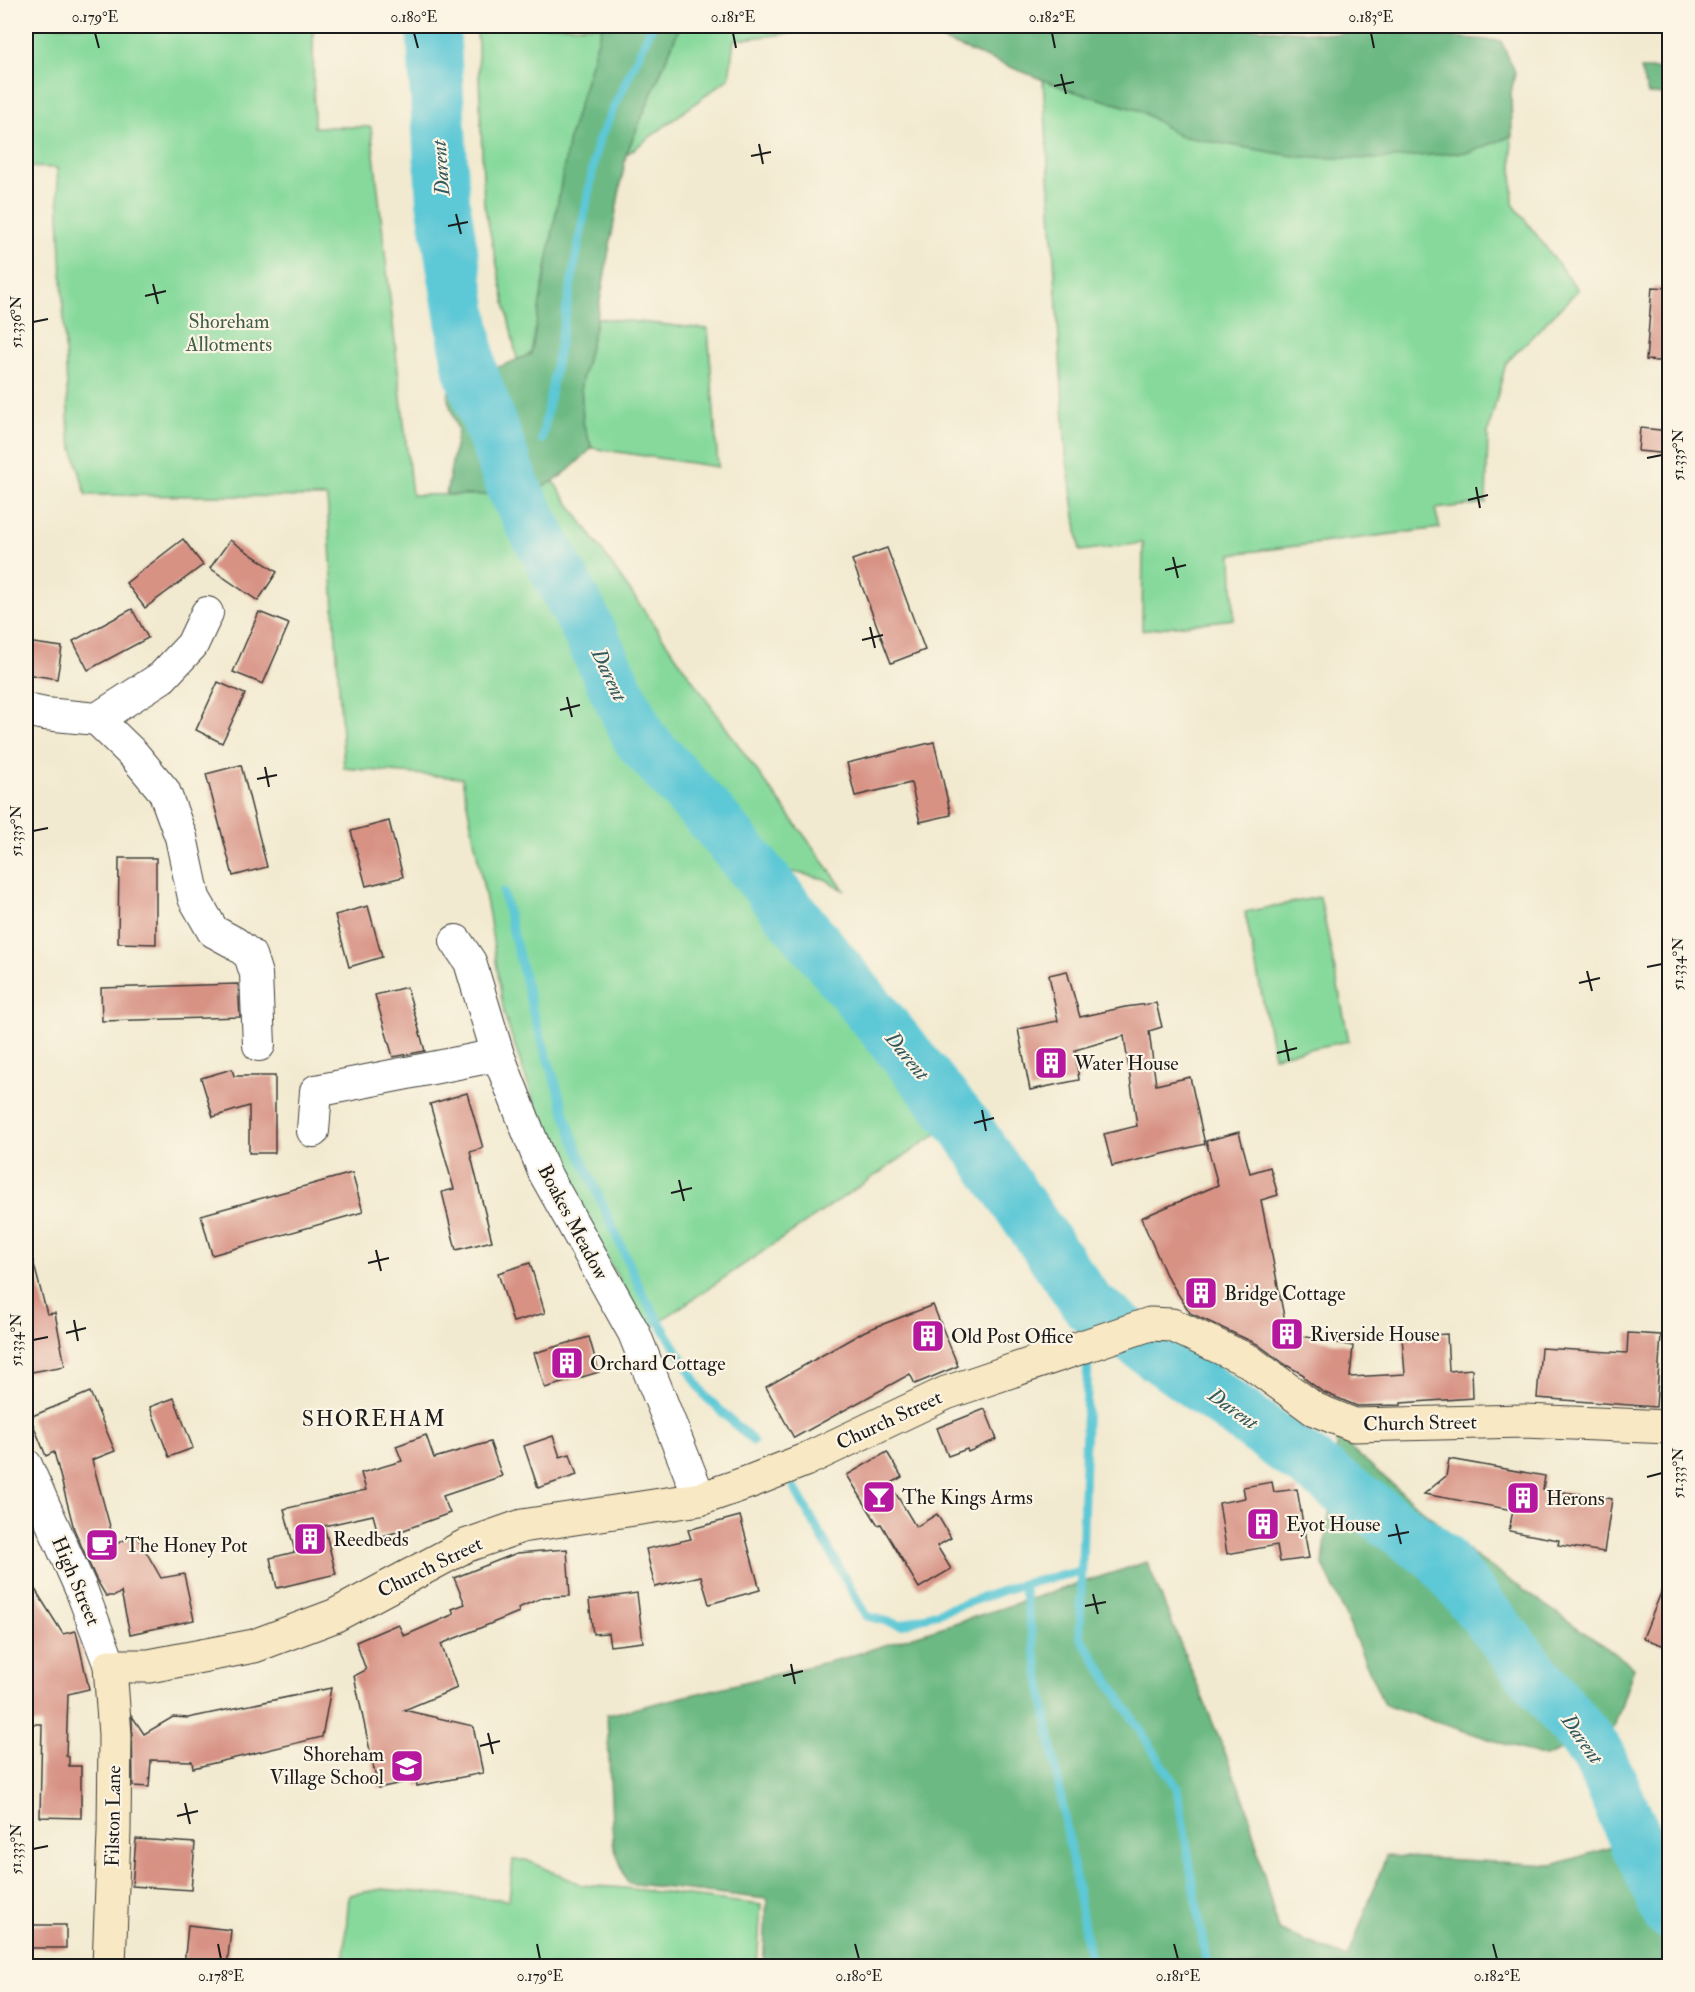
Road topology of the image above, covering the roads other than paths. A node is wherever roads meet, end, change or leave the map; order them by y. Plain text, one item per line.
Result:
1 (207, 613) dead end
2 (26, 710) edge
3 (97, 719) junction
4 (456, 941) dead end
5 (259, 1045) dead end
6 (498, 1055) junction
7 (313, 1131) dead end
8 (1670, 1426) edge
9 (26, 1465) edge
10 (700, 1499) junction
11 (110, 1666) junction
12 (109, 1966) edge

1 - 3 street
2 - 3 street
3 - 5 street
4 - 6 street, Boakes Meadow
6 - 7 street
6 - 10 street, Boakes Meadow
8 - 10 street, Church Street
9 - 11 street, High Street
10 - 11 street, Church Street
11 - 12 street, Filston Lane

